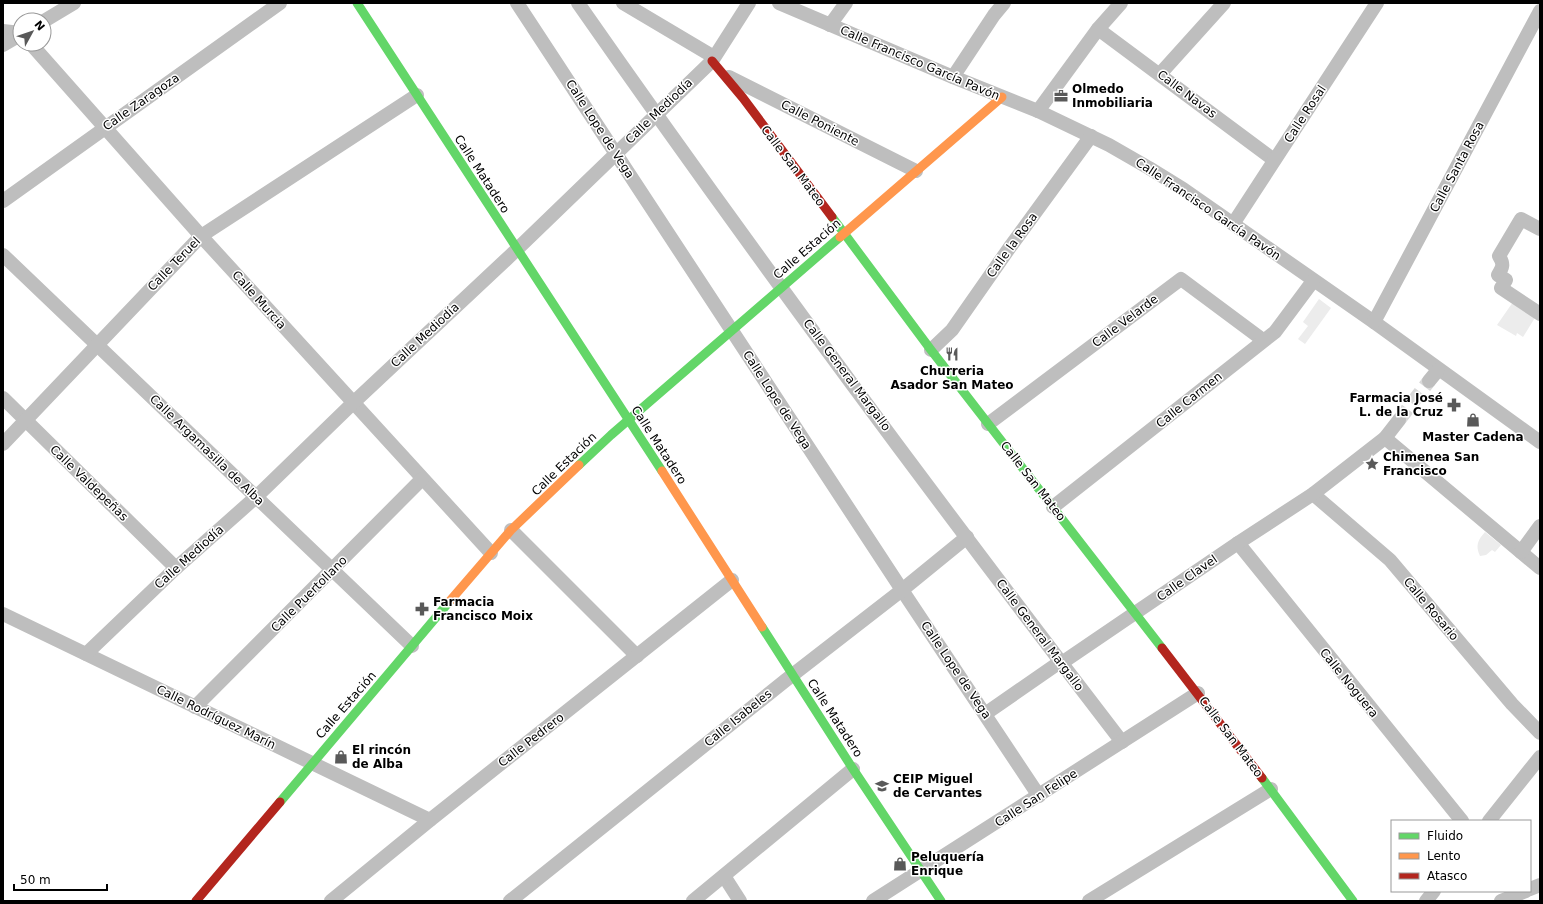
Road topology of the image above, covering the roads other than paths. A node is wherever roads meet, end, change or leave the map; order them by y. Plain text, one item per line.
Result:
1 (74, 3) edge
2 (280, 3) edge
3 (358, 3) edge
4 (517, 3) edge
5 (578, 3) edge
6 (623, 3) edge
7 (749, 3) edge
8 (779, 3) edge
9 (846, 3) edge
10 (1004, 3) edge
11 (1121, 3) edge
12 (1224, 3) edge
13 (1377, 3) edge
14 (1534, 3) edge
15 (1540, 7) edge
16 (1540, 11) edge
17 (52, 16) edge
18 (830, 25) junction
19 (1098, 29) junction
20 (12, 39) edge
21 (3, 45) edge
22 (38, 52) edge
23 (713, 59) junction
24 (1160, 74) junction
25 (724, 75) junction
26 (953, 78) junction
27 (417, 95) junction
28 (1002, 97) junction
29 (1038, 111) junction
30 (656, 114) junction
31 (105, 128) junction
32 (1091, 136) junction
33 (616, 152) junction
34 (1274, 160) junction
35 (916, 171) junction
36 (3, 200) edge
37 (1233, 224) junction
38 (1540, 228) edge
39 (844, 234) junction
40 (201, 236) junction
41 (517, 249) junction
42 (3, 255) edge
43 (1313, 281) junction
44 (782, 287) junction
45 (1540, 314) edge
46 (1374, 322) junction
47 (731, 331) junction
48 (1263, 340) junction
49 (97, 345) junction
50 (931, 350) junction
51 (1438, 370) junction
52 (1429, 380) tunnel mouth
53 (3, 398) edge
54 (353, 403) junction
55 (629, 420) junction
56 (1399, 420) tunnel mouth
57 (26, 421) junction
58 (988, 424) junction
59 (1385, 438) junction
60 (1540, 442) edge
61 (3, 444) edge
62 (422, 479) junction
63 (1313, 494) junction
64 (256, 496) junction
65 (1053, 507) junction
66 (1540, 526) edge
67 (511, 530) junction
68 (967, 537) junction
69 (1238, 543) junction
70 (491, 552) junction
71 (1521, 552) junction
72 (176, 568) junction
73 (1540, 568) edge
74 (332, 570) junction
75 (732, 580) junction
76 (902, 590) junction
77 (3, 614) edge
78 (1135, 614) junction
79 (412, 646) junction
80 (86, 654) junction
81 (637, 656) junction
82 (1060, 662) junction
83 (793, 674) junction
84 (1198, 693) junction
85 (194, 707) junction
86 (985, 714) junction
87 (1540, 733) edge
88 (1122, 742) junction
89 (1540, 757) edge
90 (311, 763) junction
91 (853, 769) junction
92 (1271, 789) junction
93 (1039, 796) junction
94 (430, 820) junction
95 (1461, 820) edge
96 (1490, 820) edge
97 (921, 871) junction
98 (724, 876) junction
99 (1540, 885) edge
100 (1531, 890) edge
101 (1433, 892) edge
102 (1524, 892) edge
103 (196, 901) edge
104 (331, 901) edge
105 (510, 901) edge
106 (693, 901) edge
107 (740, 901) edge
108 (873, 901) edge
109 (941, 901) edge
110 (1089, 901) edge
111 (1353, 901) edge
112 (1426, 901) edge
113 (1501, 901) edge

1 - 17 street
2 - 31 street, Calle Zaragoza
3 - 27 street, Calle Matadero
4 - 33 street, Calle Lope de Vega
5 - 30 street, Calle General Margallo
6 - 23 street, Calle San Mateo
7 - 23 street, Calle Mediodía
8 - 18 street, Calle Francisco García Pavón
9 - 18 street
10 - 26 street
11 - 19 street
12 - 24 street
13 - 34 street, Calle Rosal
14 - 15 street
16 - 46 street, Calle Santa Rosa
18 - 26 street, Calle Francisco García Pavón
19 - 24 street, Calle Navas
19 - 29 street
20 - 21 street
22 - 31 street, Calle Murcia
23 - 25 street, Calle San Mateo
23 - 30 street, Calle Mediodía
24 - 34 street, Calle Navas
25 - 35 street, Calle Poniente
25 - 39 street, Calle San Mateo
26 - 28 street, Calle Francisco García Pavón
27 - 40 street, Calle Teruel
27 - 41 street, Calle Matadero
28 - 29 street, Calle Francisco García Pavón
28 - 35 street, Calle Estación
29 - 32 street, Calle Francisco García Pavón
30 - 33 street, Calle Mediodía
30 - 44 street, Calle General Margallo
31 - 36 street, Calle Zaragoza
31 - 40 street, Calle Murcia
32 - 37 street, Calle Francisco García Pavón
32 - 50 street, Calle la Rosa
33 - 41 street, Calle Mediodía
33 - 47 street, Calle Lope de Vega
34 - 37 street, Calle Rosal
35 - 39 street, Calle Estación
37 - 43 street, Calle Francisco García Pavón
38 - 45 street
39 - 44 street, Calle Estación
39 - 50 street, Calle San Mateo
40 - 49 street, Calle Teruel
40 - 54 street, Calle Murcia
41 - 54 street, Calle Mediodía
41 - 55 street, Calle Matadero
42 - 49 street, Calle Argamasilla de Alba
43 - 46 street, Calle Francisco García Pavón
43 - 48 street, Calle Carmen
44 - 47 street, Calle Estación
44 - 68 street, Calle General Margallo
46 - 51 street, Calle Francisco García Pavón
47 - 55 street, Calle Estación
47 - 76 street, Calle Lope de Vega
48 - 58 street, Calle Velarde
48 - 65 street, Calle Carmen
49 - 57 street, Calle Teruel
49 - 64 street, Calle Argamasilla de Alba
50 - 58 street, Calle San Mateo
51 - 52 street
51 - 60 street, Calle Francisco García Pavón
53 - 57 street, Calle Valdepeñas
54 - 62 street, Calle Murcia
54 - 64 street, Calle Mediodía
55 - 67 street, Calle Estación
55 - 75 street, Calle Matadero
56 - 59 street, Calle Clavel
57 - 61 street, Calle Teruel
57 - 72 street, Calle Valdepeñas
58 - 65 street, Calle San Mateo
59 - 63 street, Calle Clavel
59 - 71 street
62 - 70 street, Calle Murcia
62 - 74 street, Calle Puertollano
63 - 69 street, Calle Clavel
63 - 87 street, Calle Rosario
64 - 72 street, Calle Mediodía
64 - 74 street, Calle Argamasilla de Alba
65 - 78 street, Calle San Mateo
66 - 71 street
67 - 70 street, Calle Estación
67 - 81 street
68 - 76 street, Calle Isabeles
68 - 82 street, Calle General Margallo
69 - 78 street, Calle Clavel
69 - 95 street, Calle Noguera
70 - 79 street, Calle Estación
71 - 73 street
72 - 80 street, Calle Mediodía
74 - 79 street, Calle Argamasilla de Alba
74 - 85 street, Calle Puertollano
75 - 81 street, Calle Pedrero
75 - 83 street, Calle Matadero
76 - 83 street, Calle Isabeles
76 - 86 street, Calle Lope de Vega
77 - 80 street, Calle Rodríguez Marín
78 - 82 street, Calle Clavel
78 - 84 street, Calle San Mateo
79 - 90 street, Calle Estación
80 - 85 street, Calle Rodríguez Marín
81 - 94 street, Calle Pedrero
82 - 86 street, Calle Clavel
82 - 88 street, Calle General Margallo
83 - 91 street, Calle Matadero
83 - 105 street, Calle Isabeles
84 - 88 street, Calle San Felipe
84 - 92 street, Calle San Mateo
85 - 90 street, Calle Rodríguez Marín
86 - 93 street, Calle Lope de Vega
88 - 93 street, Calle San Felipe
89 - 96 street
90 - 94 street, Calle Rodríguez Marín
90 - 103 street, Calle Estación
91 - 97 street, Calle Matadero
91 - 98 street
92 - 110 street
92 - 111 street, Calle San Mateo
93 - 97 street, Calle San Felipe
94 - 104 street, Calle Pedrero
97 - 108 street, Calle San Felipe
97 - 109 street, Calle Matadero
98 - 106 street
98 - 107 street
99 - 100 street
101 - 112 street
102 - 113 street

